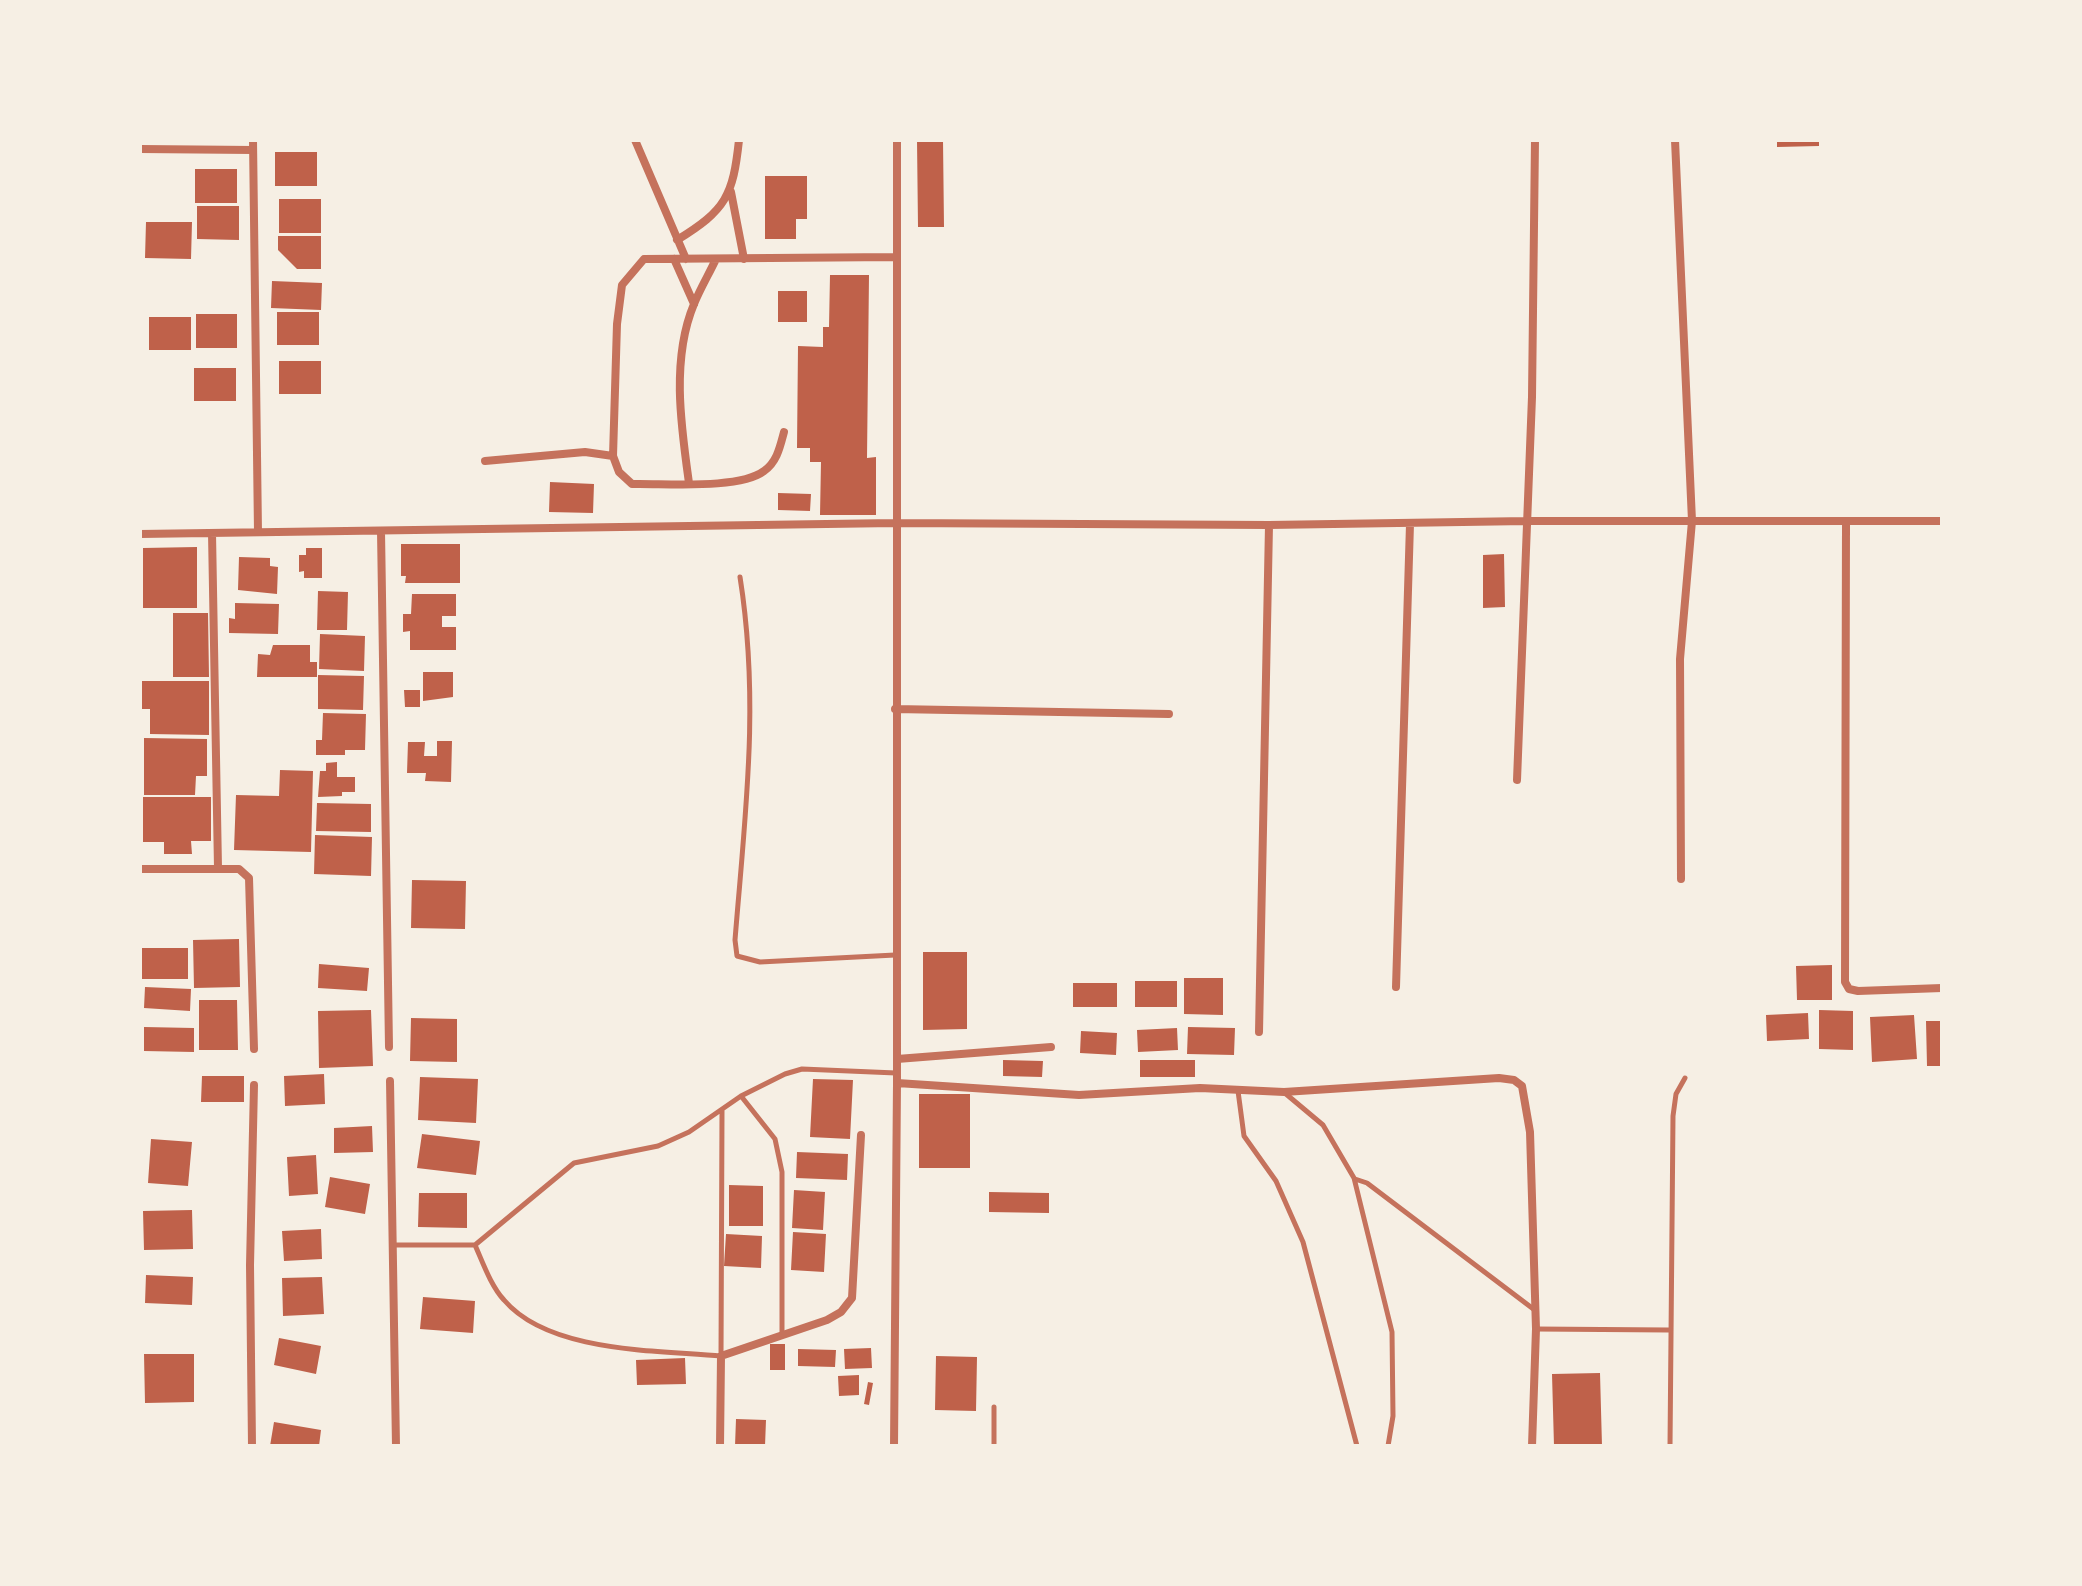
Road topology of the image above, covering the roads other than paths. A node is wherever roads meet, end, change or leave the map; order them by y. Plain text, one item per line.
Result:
1 (635, 140) edge
2 (739, 140) edge
3 (897, 140) edge
4 (1535, 140) edge
5 (1675, 140) edge
6 (253, 145) edge
7 (140, 149) edge
8 (731, 192) junction
9 (677, 240) junction
10 (896, 257) junction
11 (674, 259) junction
12 (686, 259) junction
13 (716, 259) junction
14 (744, 259) junction
15 (694, 304) junction
16 (784, 432) dead end
17 (613, 456) junction
18 (485, 461) dead end
19 (689, 483) junction
20 (1527, 521) junction
21 (1692, 521) junction
22 (1846, 521) junction
23 (1942, 521) edge
24 (895, 523) junction
25 (1410, 524) junction
26 (1269, 525) junction
27 (381, 531) junction
28 (258, 532) junction
29 (212, 533) junction
30 (140, 534) edge
31 (740, 577) dead end
32 (895, 709) junction
33 (1169, 714) dead end
34 (1517, 780) dead end
35 (218, 868) junction
36 (140, 869) edge
37 (1681, 879) dead end
38 (895, 955) junction
39 (1396, 987) dead end
40 (1942, 988) edge
41 (1259, 1032) dead end
42 (389, 1047) dead end
43 (1051, 1047) dead end
44 (254, 1049) dead end
45 (897, 1059) junction
46 (897, 1073) junction
47 (1685, 1078) dead end
48 (390, 1081) dead end
49 (897, 1083) junction
50 (254, 1085) dead end
51 (1238, 1090) junction
52 (1284, 1092) junction
53 (741, 1096) junction
54 (722, 1111) junction
55 (861, 1135) dead end
56 (1354, 1178) junction
57 (394, 1245) junction
58 (475, 1245) junction
59 (1536, 1311) junction
60 (1536, 1329) junction
61 (1668, 1330) junction
62 (782, 1333) junction
63 (721, 1356) junction
64 (994, 1407) dead end
65 (252, 1446) edge
66 (396, 1446) edge
67 (720, 1446) edge
68 (894, 1446) edge
69 (994, 1446) edge
70 (1357, 1446) edge
71 (1388, 1446) edge
72 (1532, 1446) edge
73 (1670, 1446) edge

1 - 9 street
2 - 8 street
3 - 10 street
4 - 20 street
5 - 21 street
6 - 7 street
6 - 28 street
8 - 9 street
8 - 14 street
9 - 12 street
10 - 14 street
10 - 24 street
11 - 12 street
11 - 15 street
11 - 17 street
12 - 13 street
13 - 14 street
13 - 15 street
15 - 19 street
16 - 19 street
17 - 18 street
17 - 19 street
20 - 21 street
20 - 25 street
20 - 34 street
21 - 22 street
21 - 37 street
22 - 23 street
22 - 40 street
24 - 26 street
24 - 27 street
24 - 32 street
25 - 26 street
25 - 39 street
26 - 41 street
27 - 28 street
27 - 42 street
28 - 29 street
29 - 30 street
29 - 35 street
31 - 38 lane
32 - 33 street
32 - 38 street
35 - 36 street
35 - 44 street
38 - 45 street
43 - 45 street
45 - 46 street
46 - 49 street
46 - 53 lane
47 - 61 lane
48 - 57 street
49 - 51 street
49 - 68 street
50 - 65 street
51 - 52 street
51 - 70 lane
52 - 56 lane
52 - 59 street
53 - 54 lane
53 - 62 lane
54 - 58 lane
54 - 63 lane
55 - 62 street
56 - 59 lane
56 - 71 lane
57 - 58 lane
57 - 66 street
58 - 63 lane
59 - 60 street
60 - 61 lane
60 - 72 street
61 - 73 lane
62 - 63 street
63 - 67 street
64 - 69 lane

